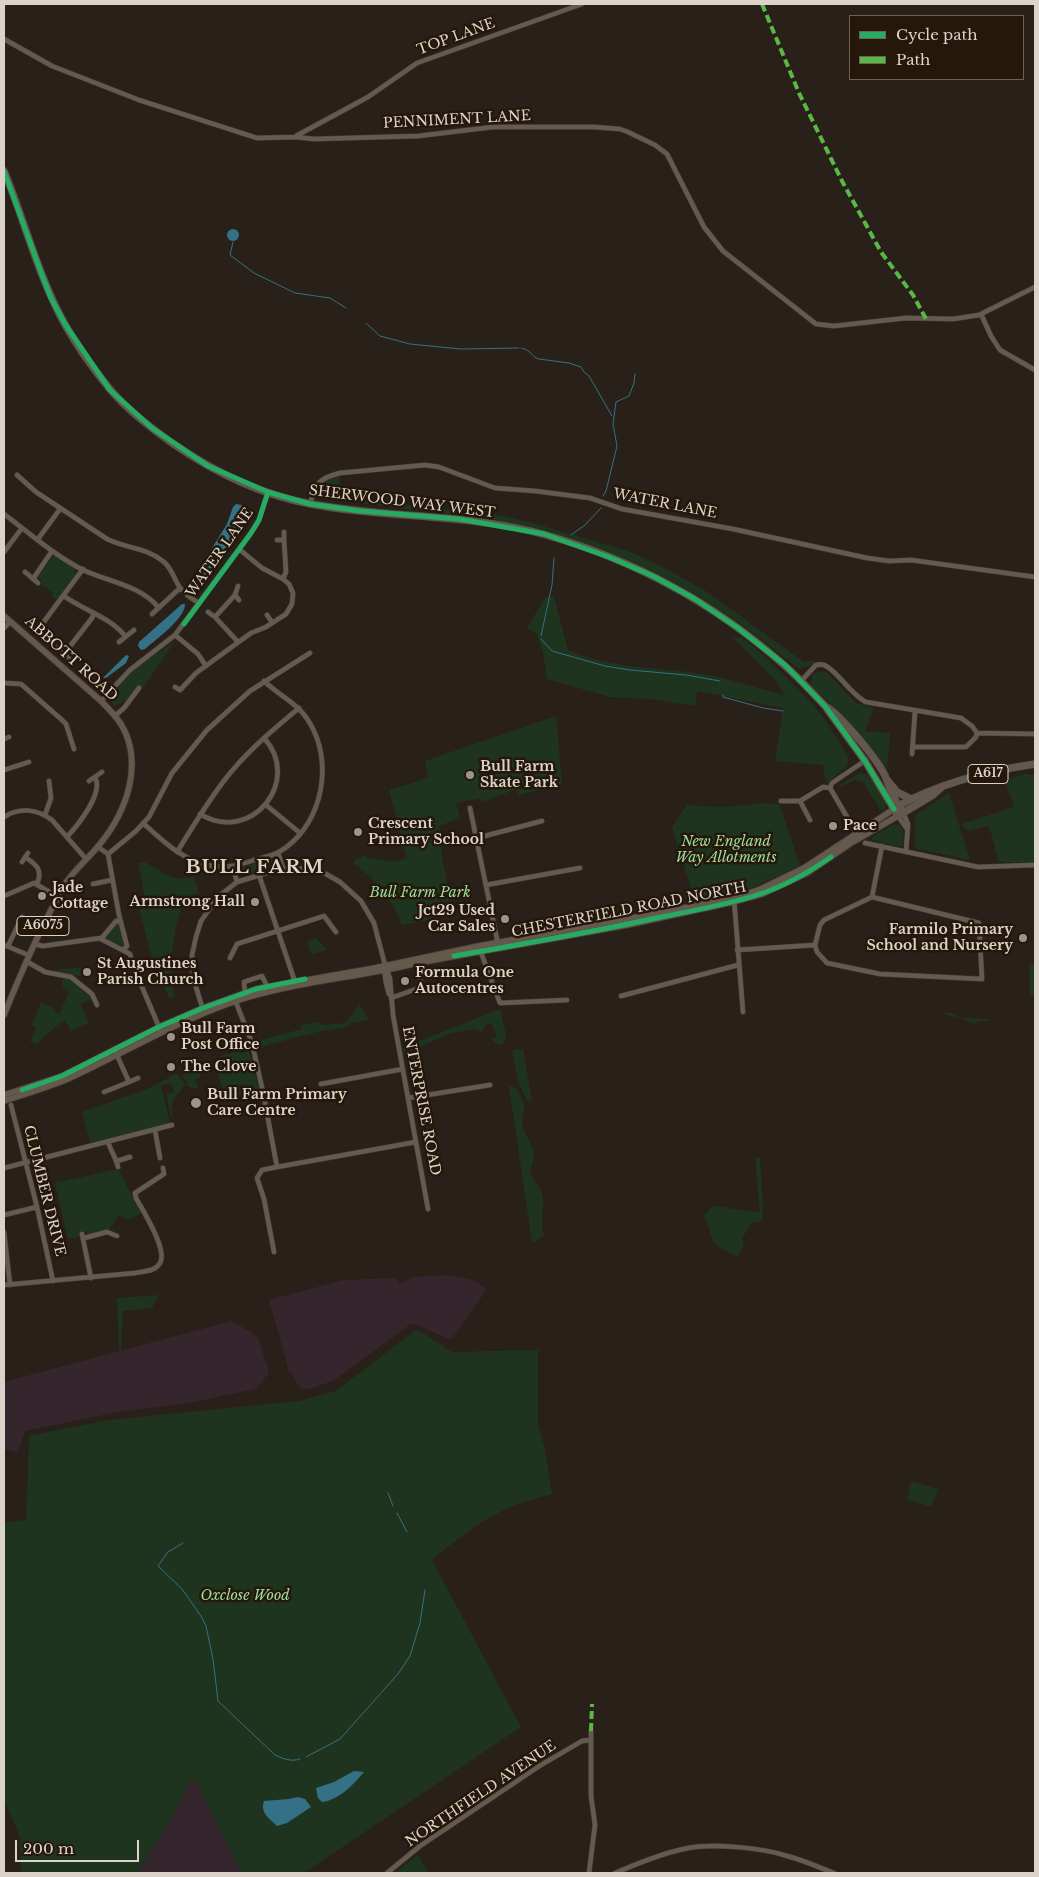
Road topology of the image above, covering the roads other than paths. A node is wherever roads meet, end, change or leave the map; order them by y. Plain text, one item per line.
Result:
1 (582, 4) edge
2 (4, 39) edge
3 (295, 137) junction
4 (4, 171) edge
5 (1035, 288) edge
6 (981, 314) junction
7 (1035, 370) edge
8 (17, 475) dead end
9 (268, 492) junction
10 (310, 504) junction
11 (60, 509) junction
12 (4, 514) edge
13 (22, 528) junction
14 (284, 532) dead end
15 (38, 539) junction
16 (277, 540) dead end
17 (284, 540) junction
18 (239, 549) junction
19 (52, 551) junction
20 (4, 552) edge
21 (82, 569) junction
22 (25, 572) dead end
23 (1035, 576) edge
24 (33, 579) junction
25 (283, 579) junction
26 (38, 583) dead end
27 (238, 586) dead end
28 (180, 588) junction
29 (235, 595) junction
30 (64, 596) junction
31 (239, 600) dead end
32 (199, 603) junction
33 (159, 608) junction
34 (208, 612) dead end
35 (94, 613) junction
36 (152, 614) dead end
37 (267, 615) dead end
38 (4, 616) edge
39 (215, 617) junction
40 (10, 622) junction
41 (272, 622) junction
42 (30, 627) dead end
43 (4, 628) edge
44 (134, 630) dead end
45 (37, 631) junction
46 (175, 635) junction
47 (125, 636) junction
48 (43, 637) dead end
49 (119, 642) dead end
50 (238, 642) junction
51 (57, 648) dead end
52 (310, 653) dead end
53 (64, 654) junction
54 (70, 659) dead end
55 (206, 666) junction
56 (264, 680) junction
57 (800, 681) junction
58 (4, 683) edge
59 (139, 688) dead end
60 (182, 696) dead end
61 (101, 700) junction
62 (825, 706) junction
63 (298, 708) junction
64 (915, 712) junction
65 (115, 716) junction
66 (977, 733) junction
67 (1035, 734) edge
68 (264, 738) junction
69 (913, 747) junction
70 (74, 748) dead end
71 (912, 754) dead end
72 (871, 756) junction
73 (864, 761) junction
74 (28, 762) dead end
75 (1035, 764) edge
76 (4, 770) edge
77 (102, 772) dead end
78 (95, 777) junction
79 (886, 778) junction
80 (49, 781) dead end
81 (89, 781) dead end
82 (942, 786) junction
83 (830, 788) junction
84 (911, 799) junction
85 (781, 801) dead end
86 (800, 801) junction
87 (266, 805) junction
88 (470, 808) dead end
89 (898, 811) junction
90 (200, 814) junction
91 (45, 816) junction
92 (4, 817) edge
93 (810, 820) dead end
94 (542, 821) dead end
95 (143, 823) junction
96 (300, 833) junction
97 (858, 836) junction
98 (67, 837) junction
99 (478, 838) junction
100 (865, 843) dead end
101 (882, 846) junction
102 (98, 847) junction
103 (906, 851) junction
104 (176, 852) junction
105 (278, 852) junction
106 (108, 854) junction
107 (25, 857) dead end
108 (86, 859) junction
109 (1035, 865) edge
110 (233, 867) junction
111 (283, 868) junction
112 (580, 868) dead end
113 (259, 875) junction
114 (112, 880) junction
115 (237, 882) junction
116 (37, 884) junction
117 (93, 884) dead end
118 (486, 886) junction
119 (4, 896) edge
120 (872, 896) junction
121 (58, 897) junction
122 (734, 900) junction
123 (22, 917) dead end
124 (121, 922) junction
125 (278, 931) junction
126 (336, 932) dead end
127 (101, 938) junction
128 (34, 944) junction
129 (6, 945) edge
130 (498, 945) junction
131 (815, 945) junction
132 (480, 948) junction
133 (123, 950) junction
134 (737, 950) junction
135 (27, 958) junction
136 (230, 958) dead end
137 (417, 963) junction
138 (738, 965) junction
139 (385, 969) junction
140 (295, 984) junction
141 (267, 986) junction
142 (245, 993) junction
143 (621, 996) dead end
144 (391, 998) junction
145 (235, 999) junction
146 (567, 1000) dead end
147 (97, 1005) dead end
148 (204, 1011) junction
149 (743, 1012) dead end
150 (4, 1015) edge
151 (159, 1030) junction
152 (115, 1052) junction
153 (403, 1069) junction
154 (138, 1078) dead end
155 (129, 1082) junction
156 (322, 1084) dead end
157 (490, 1085) dead end
158 (104, 1092) dead end
159 (4, 1095) edge
160 (408, 1098) junction
161 (4, 1101) edge
162 (11, 1106) dead end
163 (172, 1125) dead end
164 (155, 1130) junction
165 (108, 1142) junction
166 (416, 1142) junction
167 (130, 1157) dead end
168 (160, 1158) dead end
169 (117, 1161) junction
170 (26, 1163) junction
171 (118, 1167) dead end
172 (4, 1168) edge
173 (163, 1168) dead end
174 (277, 1168) junction
175 (37, 1207) junction
176 (428, 1208) dead end
177 (4, 1215) edge
178 (4, 1232) edge
179 (117, 1236) dead end
180 (274, 1252) dead end
181 (91, 1278) junction
182 (53, 1281) junction
183 (4, 1285) edge
184 (10, 1285) junction
185 (591, 1731) dead end
186 (590, 1740) junction
187 (387, 1873) edge
188 (589, 1873) edge
189 (615, 1873) edge
190 (834, 1873) edge

1 - 3 street, TOP LANE
2 - 3 street, PENNIMENT LANE
3 - 6 street, PENNIMENT LANE
4 - 9 highway, SHERWOOD WAY WEST
5 - 6 street, PENNIMENT LANE
6 - 7 street
8 - 11 street
9 - 10 highway, SHERWOOD WAY WEST
9 - 18 street, WATER LANE
10 - 23 street, WATER LANE
10 - 57 highway, SHERWOOD WAY WEST
11 - 15 street
11 - 28 street
12 - 13 street
13 - 15 street
13 - 20 street
14 - 17 street
15 - 19 street
16 - 17 street
17 - 25 street
18 - 25 street
18 - 32 street, WATER LANE
19 - 21 street
19 - 24 street
21 - 30 street
21 - 33 street
22 - 24 street
24 - 26 street
25 - 41 street
27 - 29 street
28 - 32 street
28 - 33 street
29 - 31 street
29 - 39 street
30 - 35 street
30 - 45 street
32 - 46 street, WATER LANE
33 - 36 street
34 - 39 street
35 - 47 street
35 - 53 street
37 - 41 street
38 - 40 main road, ABBOTT ROAD
39 - 50 street
40 - 43 street
40 - 61 main road, ABBOTT ROAD / A6075
41 - 50 street
42 - 45 street
44 - 47 street
45 - 48 street
46 - 55 street
46 - 61 street, WATER LANE
47 - 49 street
50 - 55 street
51 - 53 street
52 - 56 street
53 - 54 street
55 - 60 street
56 - 63 street
56 - 95 street
57 - 62 highway, SHERWOOD WAY WEST
57 - 64 street
58 - 70 street
59 - 65 street
61 - 65 main road, ABBOTT ROAD / A6075
62 - 72 highway, SHERWOOD WAY WEST
62 - 73 highway, SHERWOOD WAY WEST
63 - 68 street
63 - 96 street
64 - 66 street
64 - 69 street
65 - 102 main road, ABBOTT ROAD / A6075
66 - 67 street
66 - 69 street
68 - 87 street
68 - 90 street
69 - 71 street
72 - 73 street
72 - 79 highway, SHERWOOD WAY WEST
73 - 83 street
73 - 89 highway, SHERWOOD WAY WEST
74 - 76 street
75 - 82 highway, A617
77 - 78 street
78 - 81 street
78 - 98 street
79 - 84 highway
79 - 89 highway, SHERWOOD WAY WEST
80 - 91 street
82 - 84 highway, CHESTERFIELD ROAD NORTH / A617
82 - 89 highway, CHESTERFIELD ROAD NORTH / A617
83 - 86 street
83 - 97 street
84 - 89 highway, CHESTERFIELD ROAD NORTH / A617
85 - 86 street
86 - 93 street
87 - 90 street
87 - 96 street
88 - 99 street
89 - 97 main road, CHESTERFIELD ROAD NORTH
89 - 103 street
90 - 104 street
91 - 92 street
91 - 98 street
94 - 99 street
95 - 104 street
95 - 106 street
96 - 105 street
97 - 122 main road, CHESTERFIELD ROAD NORTH
98 - 108 street
99 - 118 street
100 - 101 street
101 - 103 street
101 - 120 street
102 - 106 street
102 - 108 main road, ABBOTT ROAD / A6075
103 - 109 street
104 - 110 street
105 - 110 street
105 - 111 street
106 - 114 street
107 - 116 street
108 - 121 main road, ABBOTT ROAD / A6075
110 - 115 street
111 - 113 street, ENTERPRISE ROAD
111 - 139 street, ENTERPRISE ROAD
112 - 118 street
113 - 115 street, ENTERPRISE ROAD
113 - 125 street
114 - 117 street
114 - 124 street
115 - 148 street
116 - 119 street
116 - 121 street
118 - 130 street
120 - 131 street
120 - 131 street
121 - 128 main road, ABBOTT ROAD / A6075
122 - 130 main road, CHESTERFIELD ROAD NORTH
122 - 134 street
123 - 129 street
124 - 127 street
124 - 133 street
125 - 126 street
125 - 136 street
125 - 140 street
127 - 128 street
127 - 133 street
128 - 135 main road, ABBOTT ROAD / A6075
129 - 135 street
130 - 132 main road, CHESTERFIELD ROAD NORTH
131 - 134 street
132 - 137 main road, CHESTERFIELD ROAD NORTH
132 - 139 main road, CHESTERFIELD ROAD NORTH
132 - 146 street
133 - 151 street
134 - 138 street
135 - 147 street
135 - 150 main road, ABBOTT ROAD / A6075
137 - 139 main road, CHESTERFIELD ROAD NORTH
137 - 144 street
138 - 143 street
138 - 149 street
139 - 140 main road, CHESTERFIELD ROAD NORTH
139 - 144 street, ENTERPRISE ROAD
140 - 141 main road, CHESTERFIELD ROAD NORTH
140 - 145 main road, CHESTERFIELD ROAD NORTH
141 - 142 main road, CHESTERFIELD ROAD NORTH
141 - 142 street
142 - 145 main road, CHESTERFIELD ROAD NORTH
144 - 153 street, ENTERPRISE ROAD
145 - 148 main road, CHESTERFIELD ROAD NORTH
145 - 174 street
148 - 151 main road, CHESTERFIELD ROAD NORTH
151 - 152 main road, CHESTERFIELD ROAD NORTH
152 - 155 street
152 - 159 main road, CHESTERFIELD ROAD NORTH
152 - 161 main road, CHESTERFIELD ROAD NORTH
153 - 156 street
153 - 160 street, ENTERPRISE ROAD
154 - 155 street
155 - 158 street
157 - 160 street
160 - 166 street, ENTERPRISE ROAD
162 - 170 street, CLUMBER DRIVE
163 - 164 street
164 - 165 street
164 - 168 street
165 - 169 street
165 - 170 street
166 - 174 street
166 - 176 street, ENTERPRISE ROAD
167 - 169 street
169 - 171 street
170 - 172 street
170 - 175 street, CLUMBER DRIVE
173 - 181 street
174 - 180 street
175 - 177 street
175 - 182 street, CLUMBER DRIVE
178 - 184 street
179 - 181 street
181 - 182 street
182 - 184 street
183 - 184 street
185 - 186 street
186 - 187 street, NORTHFIELD AVENUE
186 - 188 street
189 - 190 street

